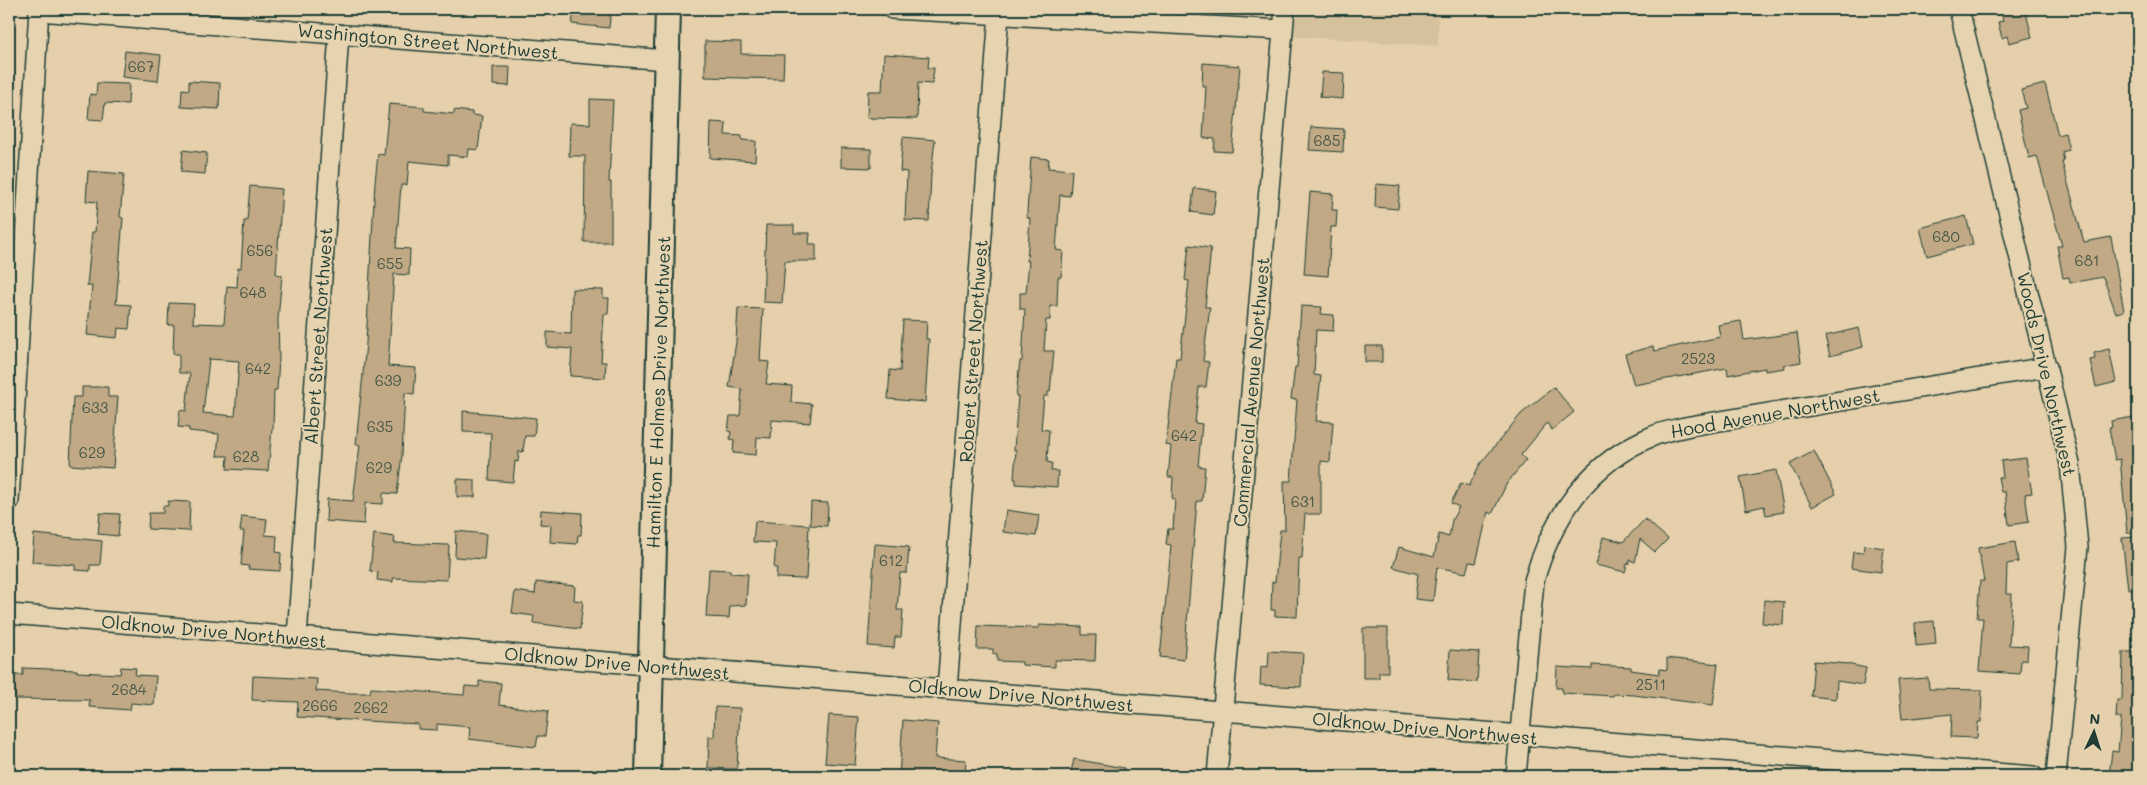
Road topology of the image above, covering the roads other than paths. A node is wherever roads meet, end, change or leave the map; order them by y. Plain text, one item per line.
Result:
1 (668, 9) edge
2 (892, 9) edge
3 (1285, 9) edge
4 (1959, 9) edge
5 (39, 10) edge
6 (973, 11) edge
7 (999, 14) junction
8 (1283, 30) junction
9 (339, 34) junction
10 (667, 60) junction
11 (2047, 367) junction
12 (9, 501) edge
13 (9, 614) edge
14 (297, 637) junction
15 (650, 666) junction
16 (947, 689) junction
17 (1222, 711) junction
18 (1519, 735) junction
19 (648, 776) edge
20 (1217, 776) edge
21 (1516, 776) edge
22 (2033, 776) edge
23 (2056, 776) edge

1 - 10 main road, Hamilton E Holmes Drive Northwest
2 - 6 street
3 - 8 street, Commercial Avenue Northwest
4 - 11 street, Woods Drive Northwest
5 - 9 street, Washington Street Northwest
5 - 12 street
6 - 7 street
7 - 8 street
7 - 16 street, Robert Street Northwest
8 - 17 street, Commercial Avenue Northwest
9 - 10 street, Washington Street Northwest
9 - 14 street, Albert Street Northwest
10 - 15 main road, Hamilton E Holmes Drive Northwest
11 - 18 street, Hood Avenue Northwest
11 - 23 street, Woods Drive Northwest
13 - 14 street, Oldknow Drive Northwest
14 - 15 street, Oldknow Drive Northwest
15 - 16 street, Oldknow Drive Northwest
15 - 19 main road, Hamilton E Holmes Drive Northwest
16 - 17 street, Oldknow Drive Northwest
17 - 18 street, Oldknow Drive Northwest
17 - 20 street, Commercial Avenue Northwest
18 - 21 street, Hood Avenue Northwest
18 - 22 street, Oldknow Drive Northwest

